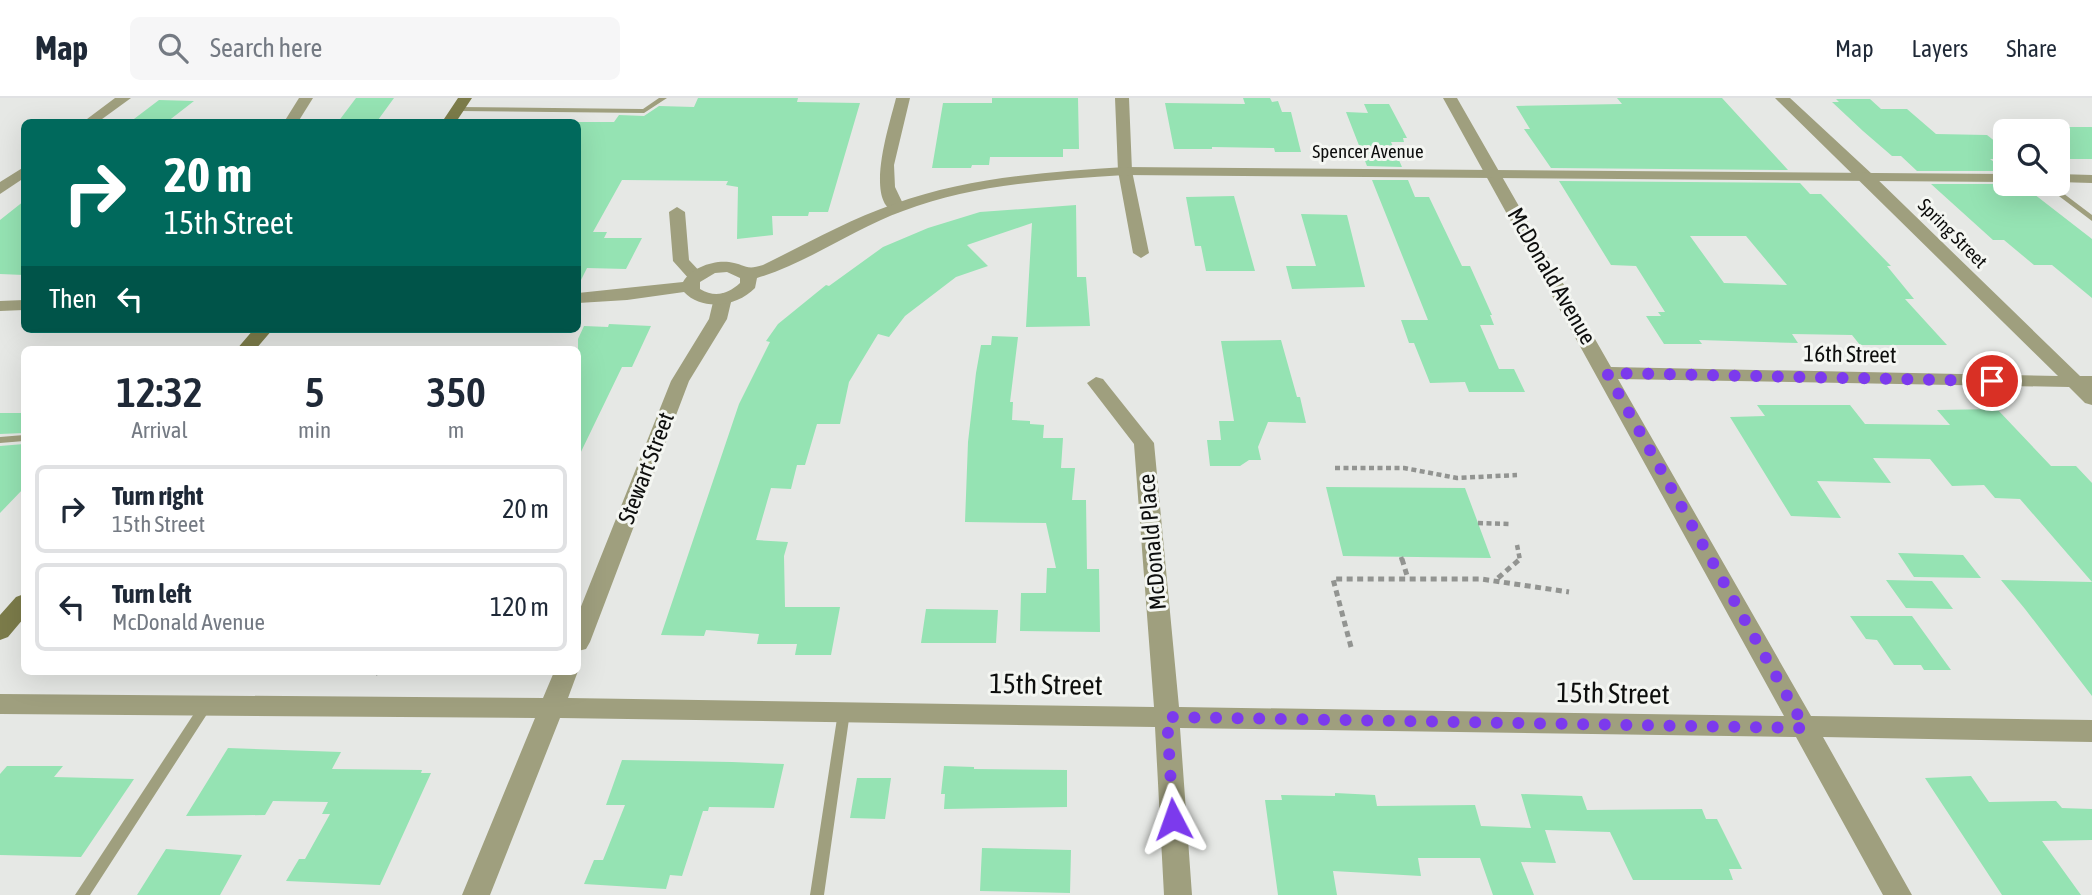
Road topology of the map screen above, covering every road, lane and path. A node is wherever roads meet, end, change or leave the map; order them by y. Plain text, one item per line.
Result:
1 (124, 98) edge
2 (306, 98) edge
3 (664, 98) edge
4 (903, 98) edge
5 (1122, 98) edge
6 (1450, 98) edge
7 (1782, 98) edge
8 (462, 103) edge
9 (94, 119) edge
10 (293, 119) edge
11 (451, 119) edge
12 (1125, 171) junction
13 (21, 173) edge
14 (1493, 173) junction
15 (1867, 177) junction
16 (1993, 178) edge
17 (2070, 178) edge
18 (2092, 179) edge
19 (0, 190) edge
20 (2062, 196) edge
21 (897, 208) junction
22 (677, 212) dead end
23 (2092, 219) edge
24 (1141, 253) dead end
25 (748, 275) junction
26 (693, 281) junction
27 (581, 298) edge
28 (723, 298) junction
29 (21, 305) edge
30 (0, 306) edge
31 (260, 333) edge
32 (249, 346) edge
33 (1607, 373) junction
34 (1096, 383) dead end
35 (2083, 383) edge
36 (2092, 400) edge
37 (21, 438) edge
38 (0, 440) edge
39 (1335, 468) dead end
40 (1517, 475) dead end
41 (1478, 523) dead end
42 (1510, 524) dead end
43 (1517, 545) dead end
44 (1401, 557) dead end
45 (1408, 579) junction
46 (1498, 579) junction
47 (1569, 592) dead end
48 (21, 606) edge
49 (0, 631) edge
50 (581, 634) edge
51 (1351, 647) dead end
52 (565, 675) edge
53 (0, 704) edge
54 (205, 707) junction
55 (551, 708) junction
56 (844, 712) junction
57 (1167, 717) junction
58 (1805, 728) junction
59 (2092, 731) edge
60 (82, 895) edge
61 (476, 895) edge
62 (817, 895) edge
63 (1178, 895) edge
64 (1898, 895) edge

1 - 9 street
2 - 10 street
3 - 8 lane
4 - 21 street
5 - 12 street
6 - 14 street, McDonald Avenue
7 - 15 street, Spring Street
8 - 11 main road
12 - 14 street, Spencer Avenue
12 - 21 street, Spencer Avenue
12 - 24 street
13 - 19 street
14 - 15 street, Spencer Avenue
14 - 33 street, McDonald Avenue
15 - 16 street, Spencer Avenue
15 - 35 street, Spring Street
17 - 18 street
20 - 23 lane
21 - 25 street, Spencer Avenue
22 - 26 street
25 - 26 street
25 - 28 street
26 - 27 street
26 - 28 street
28 - 50 street, Stewart Street
29 - 30 street
31 - 32 main road
33 - 35 street, 16th Street
33 - 58 street, McDonald Avenue
34 - 57 street, McDonald Place
35 - 36 street, Spring Street
37 - 38 lane
39 - 40 path
41 - 42 path
43 - 46 path
44 - 45 path
45 - 46 path
45 - 51 path
46 - 47 path
48 - 49 main road
52 - 55 street
53 - 54 street, 15th Street
54 - 55 street, 15th Street
54 - 60 lane
55 - 56 street, 15th Street
55 - 61 street
56 - 57 street, 15th Street
56 - 62 lane
57 - 58 street, 15th Street
57 - 63 street, McDonald Place
58 - 59 street, 15th Street
58 - 64 street, McDonald Avenue

